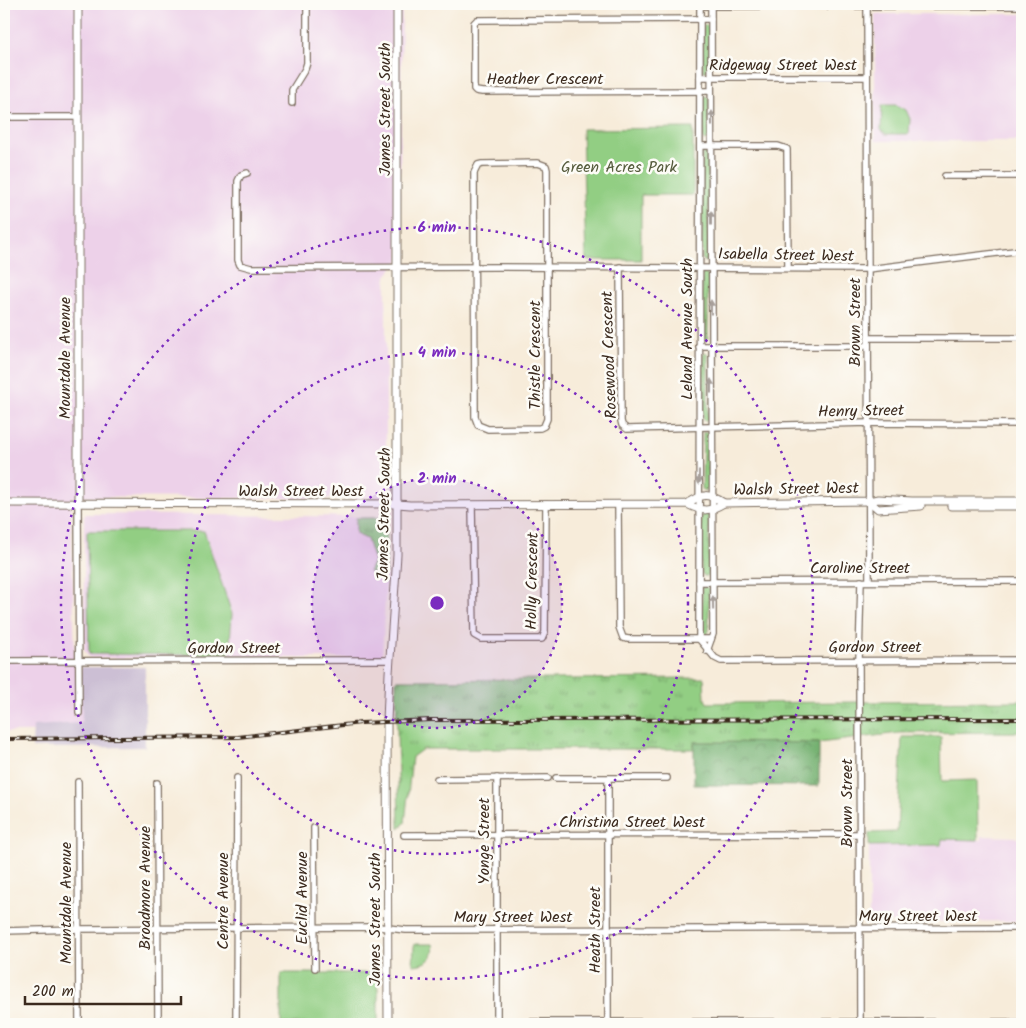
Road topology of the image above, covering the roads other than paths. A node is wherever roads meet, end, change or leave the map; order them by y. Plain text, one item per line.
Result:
1 (78, 4) edge
2 (307, 4) edge
3 (397, 4) edge
4 (700, 5) edge
5 (711, 5) edge
6 (867, 5) edge
7 (1022, 6) edge
8 (700, 19) junction
9 (711, 19) junction
10 (700, 77) junction
11 (711, 77) junction
12 (867, 77) junction
13 (700, 91) junction
14 (711, 91) junction
15 (292, 103) dead end
16 (4, 117) edge
17 (78, 117) junction
18 (700, 146) junction
19 (712, 146) junction
20 (247, 173) dead end
21 (945, 176) dead end
22 (1022, 176) edge
23 (1022, 250) edge
24 (398, 267) junction
25 (474, 267) junction
26 (547, 267) junction
27 (620, 267) junction
28 (699, 267) junction
29 (711, 267) junction
30 (788, 268) junction
31 (868, 268) junction
32 (868, 338) junction
33 (1022, 338) edge
34 (700, 346) junction
35 (711, 346) junction
36 (868, 346) junction
37 (869, 423) junction
38 (1022, 424) edge
39 (712, 426) junction
40 (700, 428) junction
41 (699, 496) junction
42 (712, 496) junction
43 (869, 501) junction
44 (1022, 501) edge
45 (4, 503) edge
46 (78, 503) junction
47 (724, 503) junction
48 (398, 504) junction
49 (546, 504) junction
50 (618, 504) junction
51 (687, 504) junction
52 (472, 505) junction
53 (1022, 506) edge
54 (699, 510) junction
55 (713, 510) junction
56 (861, 581) junction
57 (869, 581) junction
58 (1022, 581) edge
59 (699, 582) junction
60 (712, 582) junction
61 (699, 639) junction
62 (711, 639) junction
63 (708, 651) junction
64 (78, 660) junction
65 (390, 660) junction
66 (859, 660) junction
67 (1022, 660) edge
68 (4, 661) edge
69 (79, 713) dead end
70 (237, 778) dead end
71 (497, 778) junction
72 (548, 778) dead end
73 (556, 778) dead end
74 (667, 778) dead end
75 (437, 779) dead end
76 (608, 779) junction
77 (78, 782) dead end
78 (157, 782) dead end
79 (314, 828) dead end
80 (860, 834) junction
81 (404, 835) dead end
82 (497, 835) junction
83 (608, 835) junction
84 (158, 928) junction
85 (236, 928) junction
86 (315, 928) junction
87 (388, 928) junction
88 (1022, 928) edge
89 (79, 929) junction
90 (607, 929) junction
91 (860, 929) junction
92 (4, 930) edge
93 (497, 930) junction
94 (315, 968) dead end
95 (1022, 1022) edge
96 (498, 1023) edge
97 (608, 1023) edge
98 (860, 1023) edge
99 (79, 1024) edge
100 (158, 1024) edge
101 (236, 1024) edge
102 (388, 1024) edge

1 - 17 street, Mountdale Avenue
2 - 15 street
3 - 24 street, James Street South
4 - 5 street
4 - 8 street, Leland Avenue South
5 - 6 street
5 - 9 street, Leland Avenue South
6 - 7 street
6 - 12 street, Brown Street
8 - 9 street, Heather Crescent
8 - 10 street, Leland Avenue South
8 - 13 street, Heather Crescent
9 - 11 street, Leland Avenue South
10 - 11 street, Ridgeway Street West
10 - 13 street, Leland Avenue South
11 - 12 street, Ridgeway Street West
11 - 14 street, Leland Avenue South
12 - 31 street, Brown Street
13 - 14 street, Heather Crescent
13 - 18 street, Leland Avenue South
19 -> 14 street, Leland Avenue South
16 - 17 street
17 - 46 street, Mountdale Avenue
18 - 19 street
18 - 28 street, Leland Avenue South
29 -> 19 street, Leland Avenue South
19 - 30 street
20 - 24 street, Isabella Street West
21 - 22 street
23 - 31 street, Isabella Street West
24 - 25 street, Isabella Street West
24 - 48 street, James Street South
25 - 26 street, Isabella Street West
25 - 26 street
25 - 26 street, Thistle Crescent
26 - 27 street, Isabella Street West
27 - 28 street, Isabella Street West
27 - 40 street, Rosewood Crescent
28 - 29 street, Isabella Street West
28 - 34 street, Leland Avenue South
29 - 30 street, Isabella Street West
35 -> 29 street, Leland Avenue South
30 - 31 street, Isabella Street West
31 - 32 street, Brown Street
32 - 33 street
32 - 36 street, Brown Street
34 - 35 street
34 - 40 street, Leland Avenue South
35 - 36 street
39 -> 35 street, Leland Avenue South
36 - 37 street, Brown Street
37 - 38 street, Henry Street
37 - 39 street, Henry Street
37 - 43 street, Brown Street
39 - 40 street, Henry Street
39 - 42 street, Leland Avenue South
40 -> 41 street, Leland Avenue South
41 - 42 street, Walsh Street West
41 - 51 street
41 - 54 street, Leland Avenue South
42 - 47 street, Walsh Street West
42 - 55 street, Leland Avenue South
43 - 44 street, Walsh Street West
43 - 47 street, Walsh Street West
43 - 53 street, Walsh Street West
43 - 57 street, Brown Street
45 - 46 street, Walsh Street West
46 - 48 street, Walsh Street West
46 - 64 street, Mountdale Avenue
47 - 55 street, Walsh Street West
48 - 52 street, Walsh Street West
48 - 65 street, James Street South
49 - 50 street, Walsh Street West
49 - 52 street, Walsh Street West
49 - 52 street, Holly Crescent
50 - 51 street, Walsh Street West
50 - 61 street
51 - 54 street, Walsh Street West
54 - 55 street, Walsh Street West
54 - 59 street, Leland Avenue South
55 - 60 street, Leland Avenue South
56 - 57 street, Caroline Street
56 - 60 street, Caroline Street
56 - 66 street, Brown Street
57 - 58 street, Caroline Street
59 - 60 street, Caroline Street
59 - 61 street, Leland Avenue South
62 -> 60 street, Leland Avenue South
61 - 62 street
61 - 63 street
62 - 63 street, Leland Avenue South
63 - 66 street, Gordon Street
64 - 65 street, Gordon Street
64 - 68 street, Gordon Street
64 - 69 street, Mountdale Avenue
65 - 87 street, James Street South
66 - 67 street, Gordon Street
66 - 80 street, Brown Street
70 - 85 street, Centre Avenue
71 - 72 street, Yonge Street
71 - 75 street, Yonge Street
71 - 82 street, Yonge Street
73 - 76 street
74 - 76 street
76 - 83 street, Heath Street
77 - 89 street, Mountdale Avenue
78 - 84 street, Broadmore Avenue
79 - 86 street, Euclid Avenue
80 - 83 street, Christina Street West
80 - 91 street, Brown Street
81 - 82 street, Christina Street West
82 - 83 street, Christina Street West
82 - 93 street, Yonge Street
83 - 90 street, Heath Street
84 - 85 street, Mary Street West
84 - 89 street, Mary Street West
84 - 100 street, Broadmore Avenue
85 - 86 street, Mary Street West
85 - 101 street, Centre Avenue
86 - 87 street, Mary Street West
86 - 94 street, Euclid Avenue
87 - 93 street, Mary Street West
87 - 102 street, James Street South
88 - 91 street, Mary Street West
89 - 92 street, Mary Street West
89 - 99 street, Mountdale Avenue
90 - 91 street, Mary Street West
90 - 93 street, Mary Street West
90 - 97 street, Heath Street
91 - 98 street, Brown Street
93 - 96 street, Yonge Street
95 - 98 street
96 - 97 street
97 - 98 street

